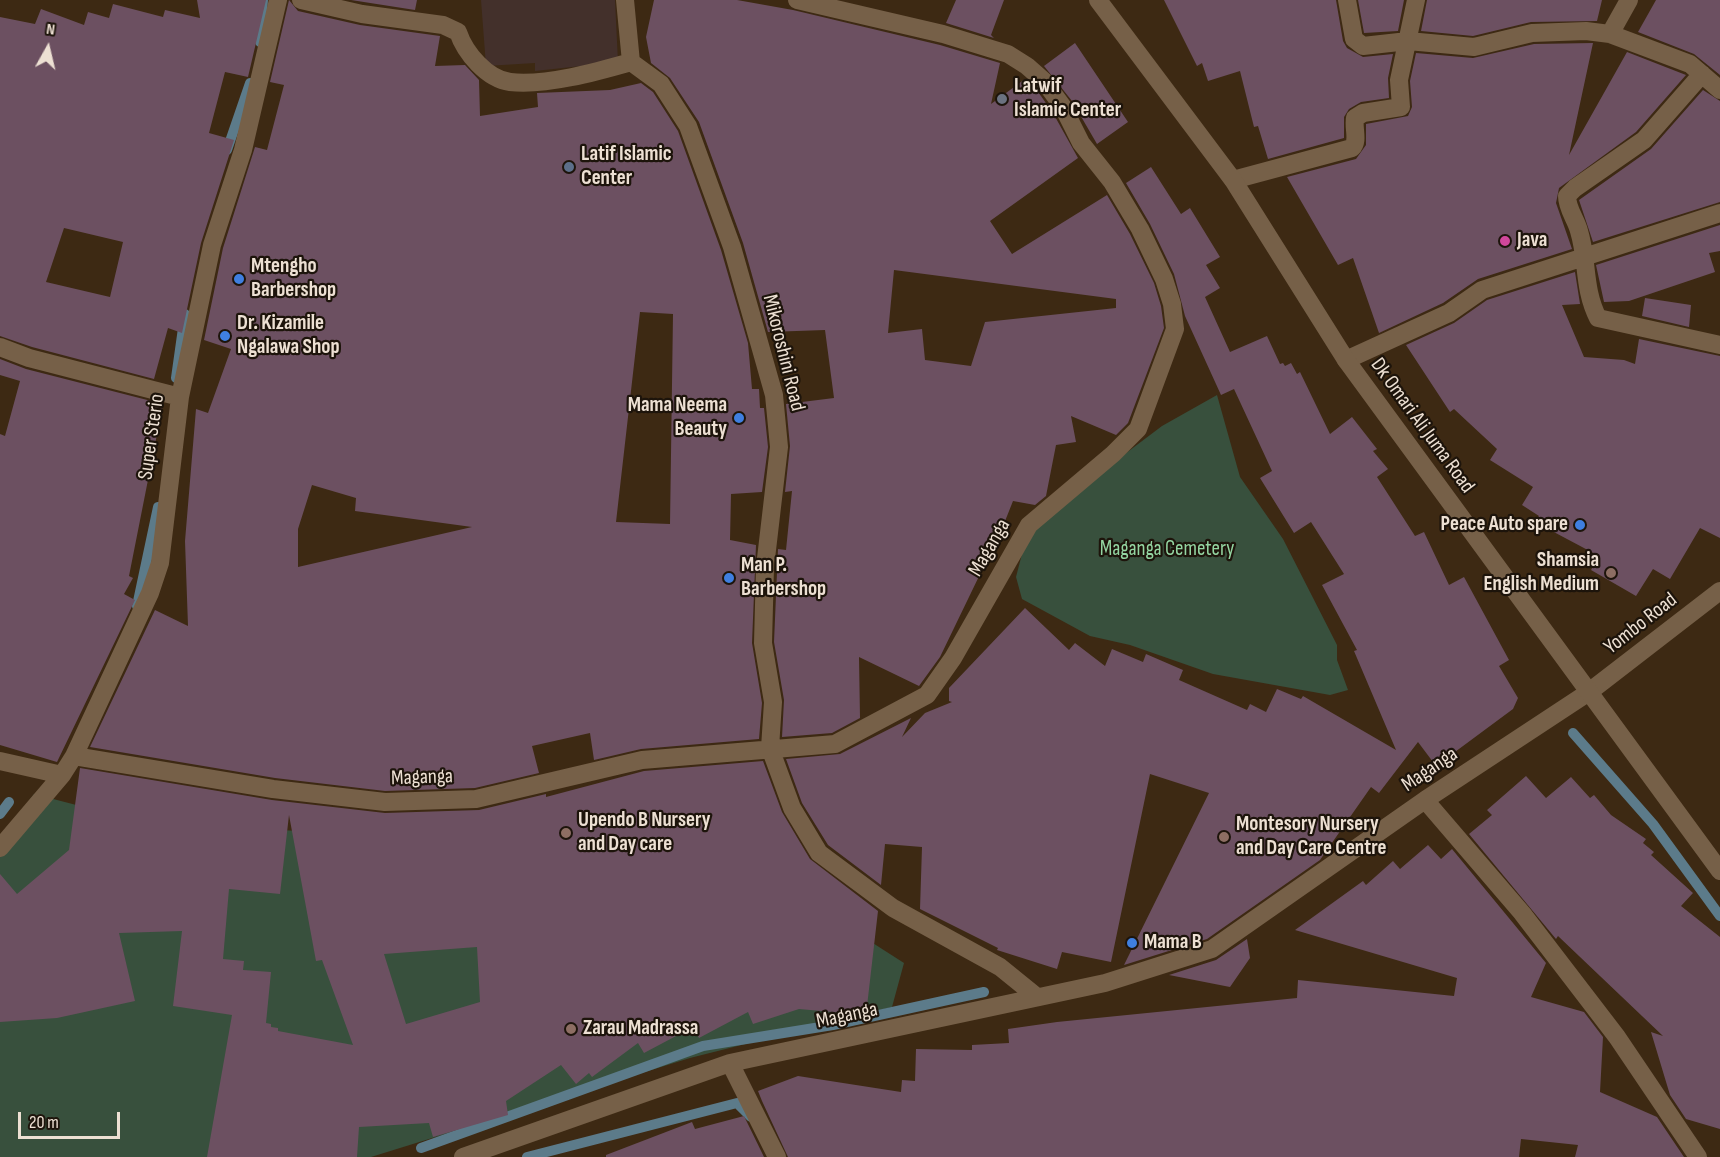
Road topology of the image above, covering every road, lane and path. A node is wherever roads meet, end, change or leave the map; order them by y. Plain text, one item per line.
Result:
1 (278, 0) edge
2 (301, 0) edge
3 (625, 0) edge
4 (797, 0) edge
5 (1098, 0) edge
6 (1347, 0) edge
7 (1416, 0) edge
8 (1629, 0) edge
9 (1610, 34) junction
10 (1408, 40) junction
11 (631, 62) junction
12 (1702, 74) junction
13 (1720, 90) edge
14 (1233, 180) junction
15 (1720, 213) edge
16 (1583, 257) junction
17 (1720, 345) edge
18 (0, 346) edge
19 (1346, 360) junction
20 (180, 397) junction
21 (1720, 591) edge
22 (1589, 692) junction
23 (770, 748) junction
24 (74, 756) junction
25 (0, 761) edge
26 (62, 775) junction
27 (1425, 800) junction
28 (0, 848) edge
29 (1720, 871) edge
30 (1038, 997) junction
31 (730, 1062) junction
32 (463, 1157) edge
33 (777, 1157) edge
34 (1698, 1157) edge

1 - 20 street, Super Sterio
2 - 11 street
3 - 11 street
4 - 23 street, Maganga
5 - 14 street, Dk Omari Ali Juma Road
6 - 10 street
7 - 10 street
8 - 9 street
9 - 10 street
9 - 12 street
10 - 14 street
11 - 23 street, Mikoroshini Road
12 - 13 street
12 - 16 street
14 - 19 street, Dk Omari Ali Juma Road
15 - 16 street
16 - 17 street
16 - 19 street
18 - 20 street
19 - 22 street, Dk Omari Ali Juma Road
20 - 24 street, Super Sterio
21 - 22 street, Yombo Road
22 - 27 street, Maganga
22 - 29 street, Dk Omari Ali Juma Road
23 - 24 street, Maganga
23 - 30 street
24 - 26 street, Super Sterio
25 - 26 street
26 - 28 street, Super Sterio
27 - 30 street, Maganga
27 - 34 street
30 - 31 street, Maganga
31 - 32 street, Maganga
31 - 33 street

